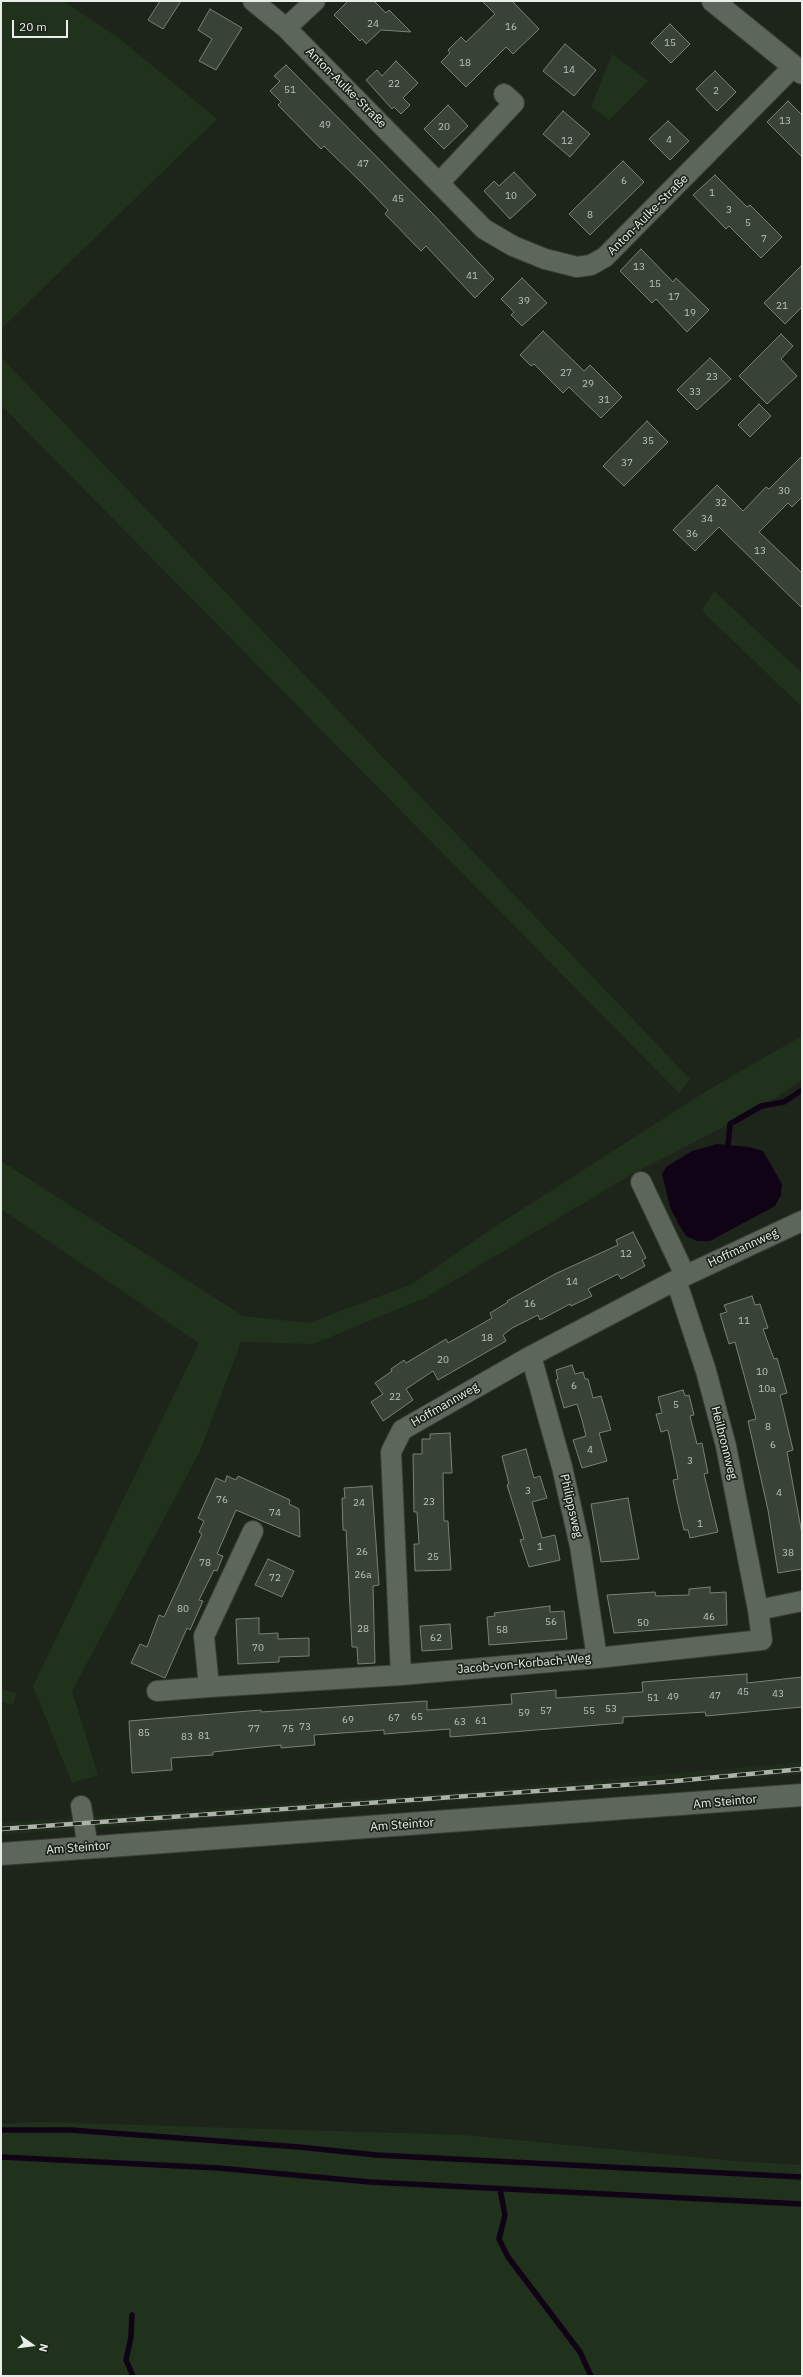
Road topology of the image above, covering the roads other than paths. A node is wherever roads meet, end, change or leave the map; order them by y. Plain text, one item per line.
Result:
1 (253, 1) edge
2 (315, 1) edge
3 (713, 1) edge
4 (286, 28) junction
5 (798, 70) edge
6 (504, 94) dead end
7 (439, 183) junction
8 (641, 1182) dead end
9 (802, 1221) edge
10 (680, 1277) junction
11 (531, 1356) junction
12 (253, 1531) dead end
13 (802, 1600) edge
14 (758, 1610) junction
15 (596, 1658) junction
16 (401, 1675) junction
17 (209, 1687) junction
18 (158, 1691) dead end
19 (802, 1795) edge
20 (81, 1806) dead end
21 (88, 1848) junction
22 (1, 1854) edge

1 - 4 street, Anton-Aulke-Straße
2 - 4 street
3 - 5 street
4 - 7 street, Anton-Aulke-Straße
5 - 7 street, Anton-Aulke-Straße
6 - 7 street
8 - 10 street
9 - 10 street, Hoffmannweg
10 - 11 street, Hoffmannweg
10 - 14 street, Heilbronnweg
11 - 15 street, Philippsweg
11 - 16 street, Hoffmannweg
12 - 17 street
13 - 14 street
14 - 15 street, Jacob-von-Korbach-Weg
15 - 16 street, Jacob-von-Korbach-Weg
16 - 17 street, Jacob-von-Korbach-Weg
17 - 18 street, Jacob-von-Korbach-Weg
19 - 21 street, Am Steintor
20 - 21 street
21 - 22 street, Am Steintor

